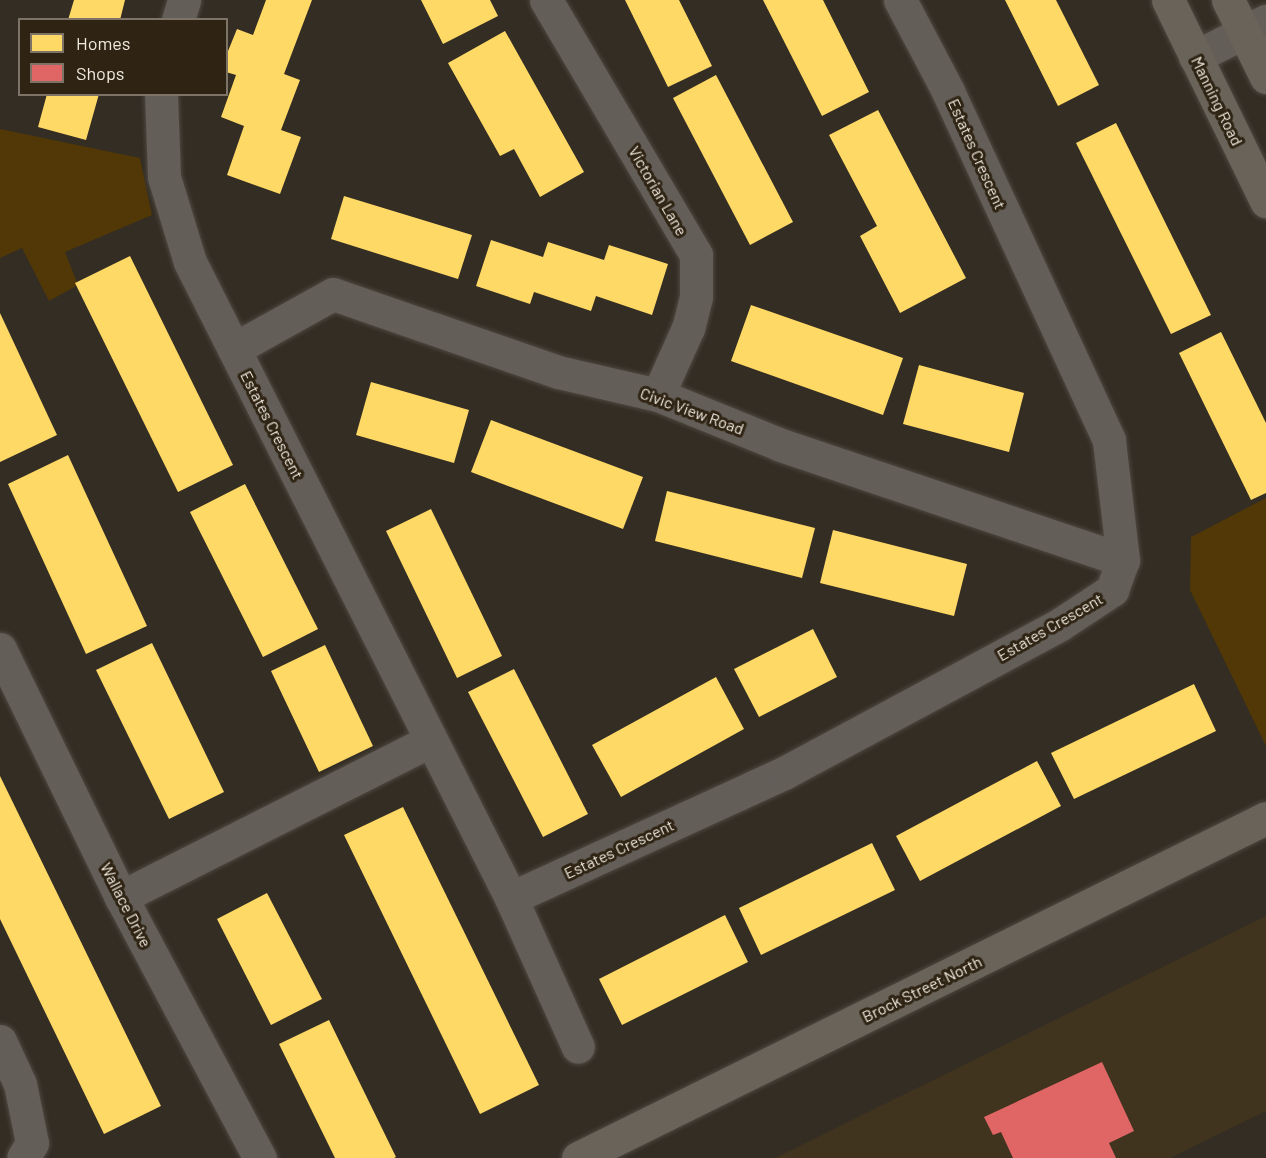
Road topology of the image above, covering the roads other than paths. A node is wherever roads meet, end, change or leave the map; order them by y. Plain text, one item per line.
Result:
1 (184, 0) edge
2 (546, 0) edge
3 (900, 0) edge
4 (1168, 0) edge
5 (1228, 0) edge
6 (179, 18) edge
7 (1255, 26) edge
8 (1195, 57) junction
9 (1266, 77) edge
10 (161, 96) edge
11 (1266, 201) edge
12 (234, 349) junction
13 (658, 395) junction
14 (1123, 560) junction
15 (0, 649) edge
16 (430, 741) junction
17 (1266, 818) edge
18 (121, 897) junction
19 (511, 898) junction
20 (0, 1041) edge
21 (578, 1047) dead end
22 (598, 1153) edge
23 (23, 1158) edge
24 (260, 1158) edge

1 - 6 street
2 - 13 street, Victorian Lane
3 - 14 street, Estates Crescent
4 - 8 main road, Manning Road
5 - 7 main road
7 - 8 street
7 - 9 main road
8 - 11 main road, Manning Road
10 - 12 street, Estates Crescent
12 - 13 street, Civic View Road
12 - 16 street, Estates Crescent
13 - 14 street, Civic View Road
14 - 19 street, Estates Crescent
15 - 18 street, Wallace Drive
16 - 18 street
16 - 19 street, Estates Crescent
17 - 22 main road, Brock Street North
18 - 24 street, Wallace Drive
19 - 21 street, Estates Crescent
20 - 23 street

